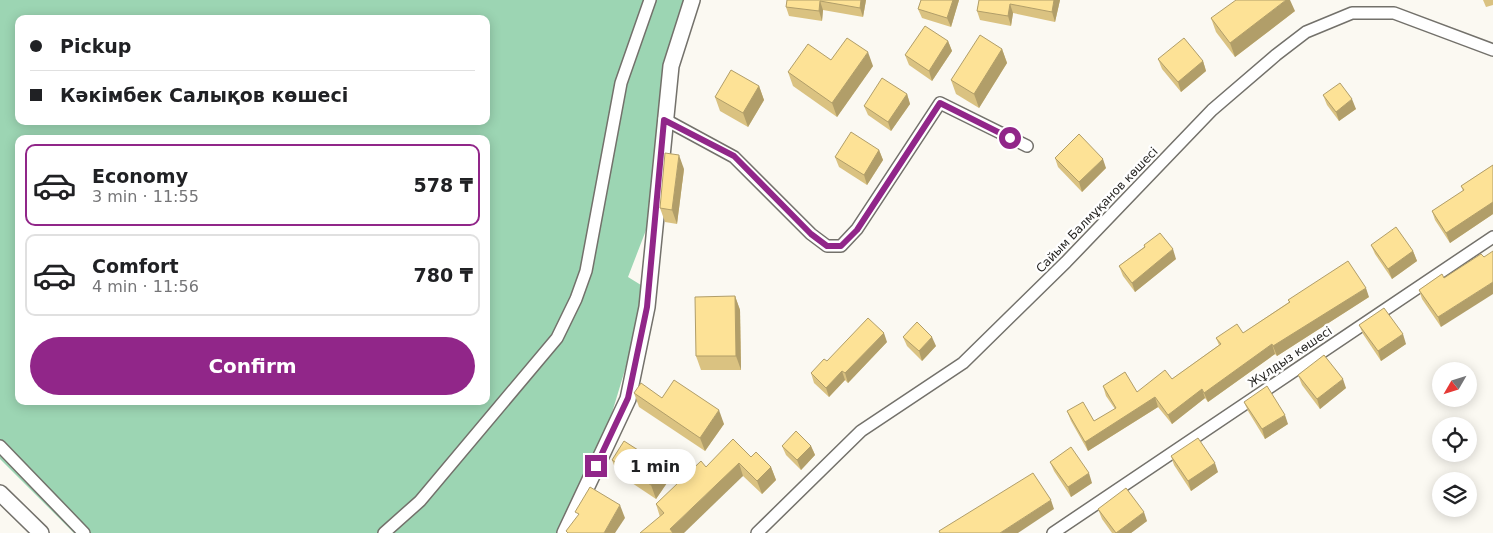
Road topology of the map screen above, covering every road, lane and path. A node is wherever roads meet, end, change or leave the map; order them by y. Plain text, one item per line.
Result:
1 (650, 0) edge
2 (692, 0) edge
3 (1493, 50) edge
4 (664, 120) junction
5 (1027, 146) dead end
6 (1493, 237) edge
7 (0, 446) edge
8 (0, 494) edge
9 (41, 533) edge
10 (84, 533) edge
11 (384, 533) edge
12 (565, 533) edge
13 (757, 533) edge
14 (1053, 533) edge

1 - 11 street
2 - 4 street
3 - 13 street, Сайым Балмұқанов көшесі
4 - 5 street
4 - 12 street
6 - 14 street, Жұлдыз көшесі
7 - 10 street
8 - 9 street

